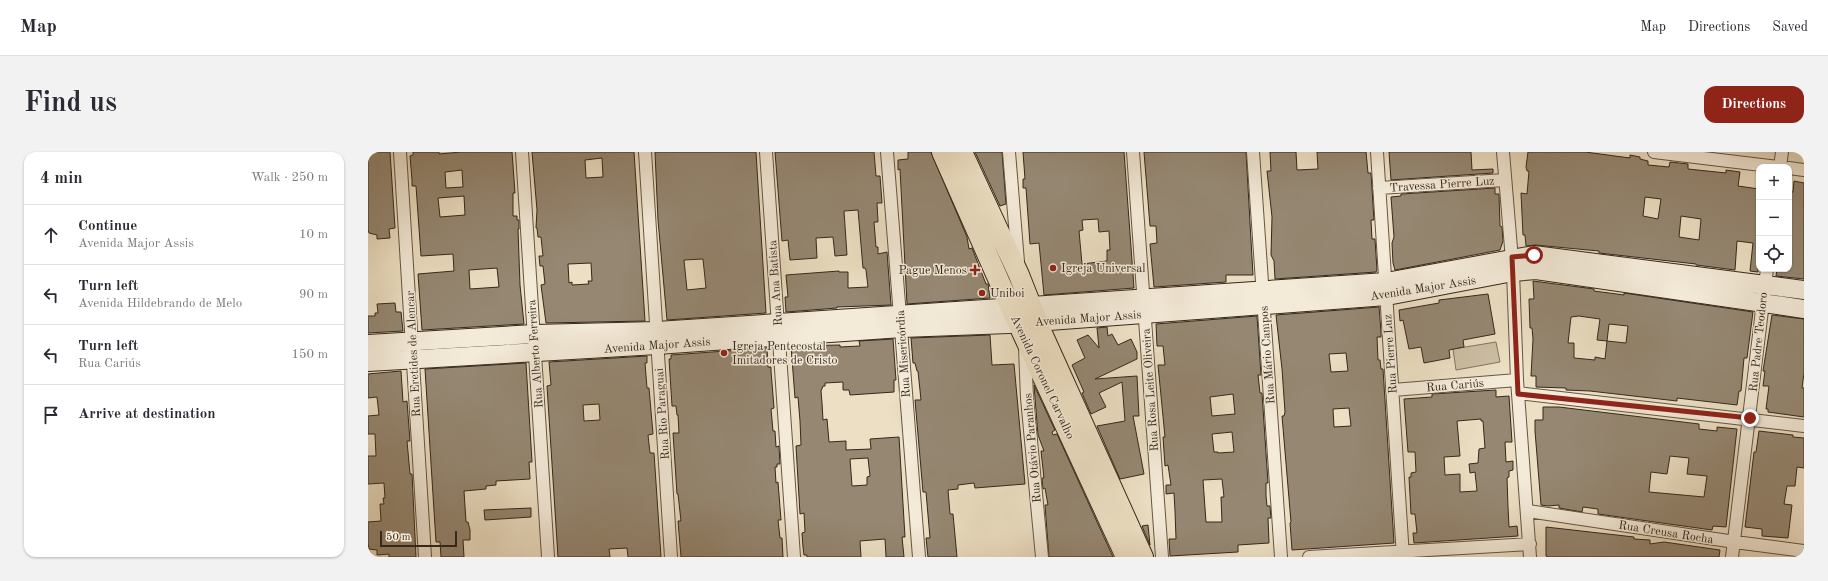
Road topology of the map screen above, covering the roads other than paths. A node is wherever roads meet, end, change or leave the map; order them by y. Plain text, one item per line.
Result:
1 (400, 152) edge
2 (522, 152) edge
3 (645, 152) edge
4 (766, 152) edge
5 (887, 152) edge
6 (942, 152) edge
7 (962, 152) edge
8 (1009, 152) edge
9 (1133, 152) edge
10 (1253, 152) edge
11 (1377, 152) edge
12 (1503, 152) edge
13 (1654, 152) edge
14 (1782, 152) edge
15 (1756, 164) edge
16 (1780, 164) edge
17 (1792, 168) edge
18 (1804, 170) edge
19 (1505, 180) junction
20 (1380, 188) junction
21 (1513, 265) junction
22 (1019, 275) junction
23 (1766, 277) edge
24 (1386, 289) junction
25 (1804, 290) edge
26 (1263, 298) junction
27 (1762, 303) junction
28 (1144, 306) junction
29 (1804, 309) edge
30 (1025, 319) junction
31 (901, 322) junction
32 (779, 330) junction
33 (534, 334) junction
34 (657, 338) junction
35 (368, 344) edge
36 (413, 350) junction
37 (535, 352) junction
38 (368, 362) edge
39 (1517, 380) junction
40 (1393, 390) junction
41 (1518, 394) junction
42 (1750, 418) junction
43 (1804, 426) edge
44 (1528, 511) junction
45 (1734, 542) junction
46 (1530, 544) junction
47 (1804, 551) edge
48 (1403, 554) edge
49 (425, 557) edge
50 (548, 557) edge
51 (671, 557) edge
52 (794, 557) edge
53 (919, 557) edge
54 (1042, 557) edge
55 (1126, 557) edge
56 (1143, 557) edge
57 (1162, 557) edge
58 (1281, 557) edge
59 (1309, 557) edge
60 (1530, 557) edge
61 (1732, 557) edge

1 - 36 street, Rua Eretides de Alencar
2 - 33 street, Rua Alberto Ferreira
3 - 34 street, Rua Rio Paraguai
4 - 32 street, Rua Ana Batista
5 - 31 street, Rua Misericórdia
6 - 30 main road, Avenida Coronel Carvalho
7 - 22 main road, Avenida Coronel Carvalho
8 - 22 street
9 - 28 street, Rua Rosa Leite Oliveira
10 - 26 street, Rua Mário Campos
11 - 20 street, Rua Pierre Luz
12 - 19 street
13 - 15 street
14 - 16 street
17 - 18 street
19 - 20 street, Travessa Pierre Luz
19 - 21 street
20 - 24 street, Rua Pierre Luz
21 - 23 street, Avenida Major Assis
21 - 24 street, Avenida Major Assis
21 - 27 street, Avenida Major Assis
21 - 39 street
22 - 30 main road, Avenida Coronel Carvalho
23 - 25 street, Avenida Major Assis
23 - 27 street, Rua Padre Teodoro
24 - 26 street, Avenida Major Assis
24 - 40 street, Rua Pierre Luz
26 - 28 street, Avenida Major Assis
26 - 58 street, Rua Mário Campos
27 - 29 street, Avenida Major Assis
27 - 42 street, Rua Padre Teodoro
28 - 30 street, Avenida Major Assis
28 - 57 street, Rua Rosa Leite Oliveira
30 - 31 street, Avenida Major Assis
30 - 54 street, Rua Otávio Paranhos
30 - 55 main road, Avenida Coronel Carvalho
30 - 56 main road, Avenida Coronel Carvalho
31 - 32 street, Avenida Major Assis
31 - 53 street, Rua Misericórdia
32 - 34 street, Avenida Major Assis
32 - 52 street, Rua Ana Batista
33 - 34 street, Avenida Major Assis
33 - 36 street, Avenida Major Assis
33 - 37 street, Rua Alberto Ferreira
34 - 37 street, Avenida Major Assis
34 - 51 street, Rua Rio Paraguai
35 - 36 street, Avenida Major Assis
36 - 37 street, Avenida Major Assis
36 - 38 street, Avenida Major Assis
36 - 49 street, Rua Eretides de Alencar
37 - 50 street, Rua Alberto Ferreira
39 - 40 street, Rua Cariús
39 - 41 street
40 - 48 street, Rua Pierre Luz
41 - 42 street
41 - 44 street
42 - 43 street
42 - 45 street, Rua Padre Teodoro
44 - 45 street, Rua Creusa Rocha
44 - 46 street
45 - 47 street, Rua Creusa Rocha
45 - 61 street, Rua Padre Teodoro
46 - 48 street
46 - 60 street
48 - 59 street

